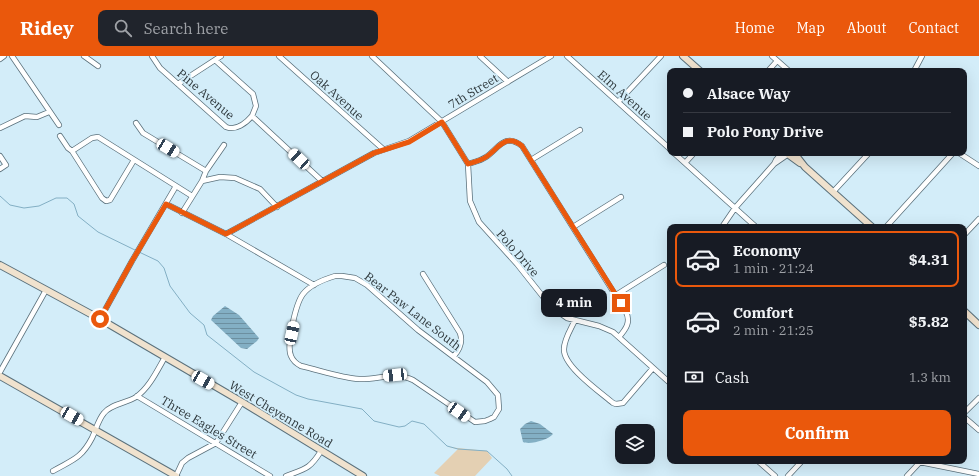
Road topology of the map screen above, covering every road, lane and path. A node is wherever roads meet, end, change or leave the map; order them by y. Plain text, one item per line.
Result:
1 (4, 56) edge
2 (12, 56) edge
3 (84, 56) edge
4 (152, 56) edge
5 (221, 56) edge
6 (279, 56) edge
7 (372, 56) edge
8 (480, 56) edge
9 (551, 56) edge
10 (567, 56) edge
11 (661, 56) edge
12 (683, 56) edge
13 (772, 56) edge
14 (922, 56) edge
15 (0, 59) edge
16 (215, 60) junction
17 (777, 60) junction
18 (98, 66) dead end
19 (697, 68) edge
20 (770, 68) edge
21 (786, 68) edge
22 (916, 68) edge
23 (508, 82) junction
24 (178, 84) junction
25 (618, 102) junction
26 (49, 112) junction
27 (252, 116) junction
28 (442, 122) junction
29 (136, 123) dead end
30 (59, 125) dead end
31 (0, 128) edge
32 (580, 130) dead end
33 (60, 136) dead end
34 (224, 145) dead end
35 (667, 146) edge
36 (72, 150) junction
37 (382, 150) junction
38 (0, 156) edge
39 (677, 156) edge
40 (691, 156) edge
41 (784, 156) edge
42 (790, 156) edge
43 (866, 156) edge
44 (951, 156) edge
45 (964, 156) edge
46 (134, 160) junction
47 (531, 160) junction
48 (685, 163) junction
49 (468, 164) junction
50 (979, 166) edge
51 (0, 169) edge
52 (206, 171) junction
53 (202, 181) junction
54 (322, 181) junction
55 (176, 186) junction
56 (833, 192) junction
57 (192, 196) junction
58 (621, 197) dead end
59 (166, 204) junction
60 (277, 207) junction
61 (735, 208) junction
62 (182, 213) junction
63 (979, 219) edge
64 (724, 224) edge
65 (753, 224) edge
66 (869, 224) edge
67 (889, 224) edge
68 (573, 227) junction
69 (967, 233) edge
70 (226, 234) junction
71 (0, 265) edge
72 (664, 265) dead end
73 (423, 274) dead end
74 (314, 285) junction
75 (46, 290) junction
76 (616, 295) junction
77 (967, 314) edge
78 (100, 319) junction
79 (575, 320) junction
80 (979, 325) edge
81 (619, 337) junction
82 (454, 356) junction
83 (165, 357) junction
84 (653, 368) junction
85 (0, 372) edge
86 (0, 376) edge
87 (667, 380) edge
88 (137, 396) junction
89 (979, 398) edge
90 (242, 402) junction
91 (967, 410) edge
92 (967, 420) edge
93 (95, 429) junction
94 (979, 430) edge
95 (216, 443) junction
96 (321, 451) junction
97 (761, 464) edge
98 (799, 464) edge
99 (917, 464) edge
100 (933, 464) edge
101 (53, 471) dead end
102 (979, 474) edge
103 (176, 476) edge
104 (270, 476) edge
105 (286, 476) edge
106 (363, 476) edge
107 (775, 476) edge
108 (788, 476) edge
109 (908, 476) edge

1 - 15 street
2 - 26 street
3 - 18 street
4 - 24 street, Pine Avenue
5 - 16 street
6 - 37 street, Oak Avenue
7 - 28 street, Polo Drive
8 - 23 street
9 - 23 street, 7th Street
10 - 25 street, Elm Avenue
11 - 25 street
12 - 19 main road
13 - 17 street
14 - 22 street
16 - 24 street
16 - 27 street
17 - 20 street
17 - 21 street
23 - 28 street, 7th Street
24 - 27 street, Pine Avenue
25 - 35 street, Elm Avenue
26 - 30 street
26 - 31 street
27 - 54 street
28 - 37 street, 7th Street
28 - 49 street, Polo Drive
29 - 52 street
32 - 47 street
33 - 36 street
34 - 52 street
36 - 46 street
36 - 46 street
37 - 54 street, 7th Street
38 - 51 street
39 - 48 street
40 - 48 street
41 - 61 street
42 - 56 main road
43 - 56 street
44 - 67 street
45 - 50 street
46 - 55 street
47 - 49 street
47 - 68 street
48 - 61 street
49 - 79 street, Polo Drive
52 - 53 street
53 - 57 street
53 - 60 street
54 - 60 street, 7th Street
55 - 57 street
55 - 59 street
56 - 66 main road
57 - 62 street
58 - 68 street
59 - 62 street
59 - 78 street
60 - 70 street, 7th Street
61 - 64 street
61 - 65 street
62 - 70 street
63 - 69 street
68 - 76 street
70 - 74 street
71 - 75 main road, West Cheyenne Road
72 - 76 street
73 - 82 street
74 - 82 street, Bear Paw Lane South
74 - 82 street, Bear Paw Lane South
75 - 78 main road, West Cheyenne Road
75 - 85 street
76 - 81 street
77 - 80 main road
78 - 83 main road, West Cheyenne Road
79 - 81 street, Polo Drive
79 - 84 street
81 - 84 street, Polo Drive
83 - 88 street
83 - 90 main road, West Cheyenne Road
84 - 87 street, Polo Drive
86 - 93 main road
88 - 93 street
88 - 95 street, Three Eagles Street
89 - 91 street
90 - 95 street
90 - 96 main road, West Cheyenne Road
92 - 94 street
93 - 101 street
93 - 103 main road
95 - 103 street
95 - 104 street, Three Eagles Street
96 - 105 street
96 - 106 main road, West Cheyenne Road
97 - 107 street
98 - 108 street
99 - 109 street
100 - 102 street

